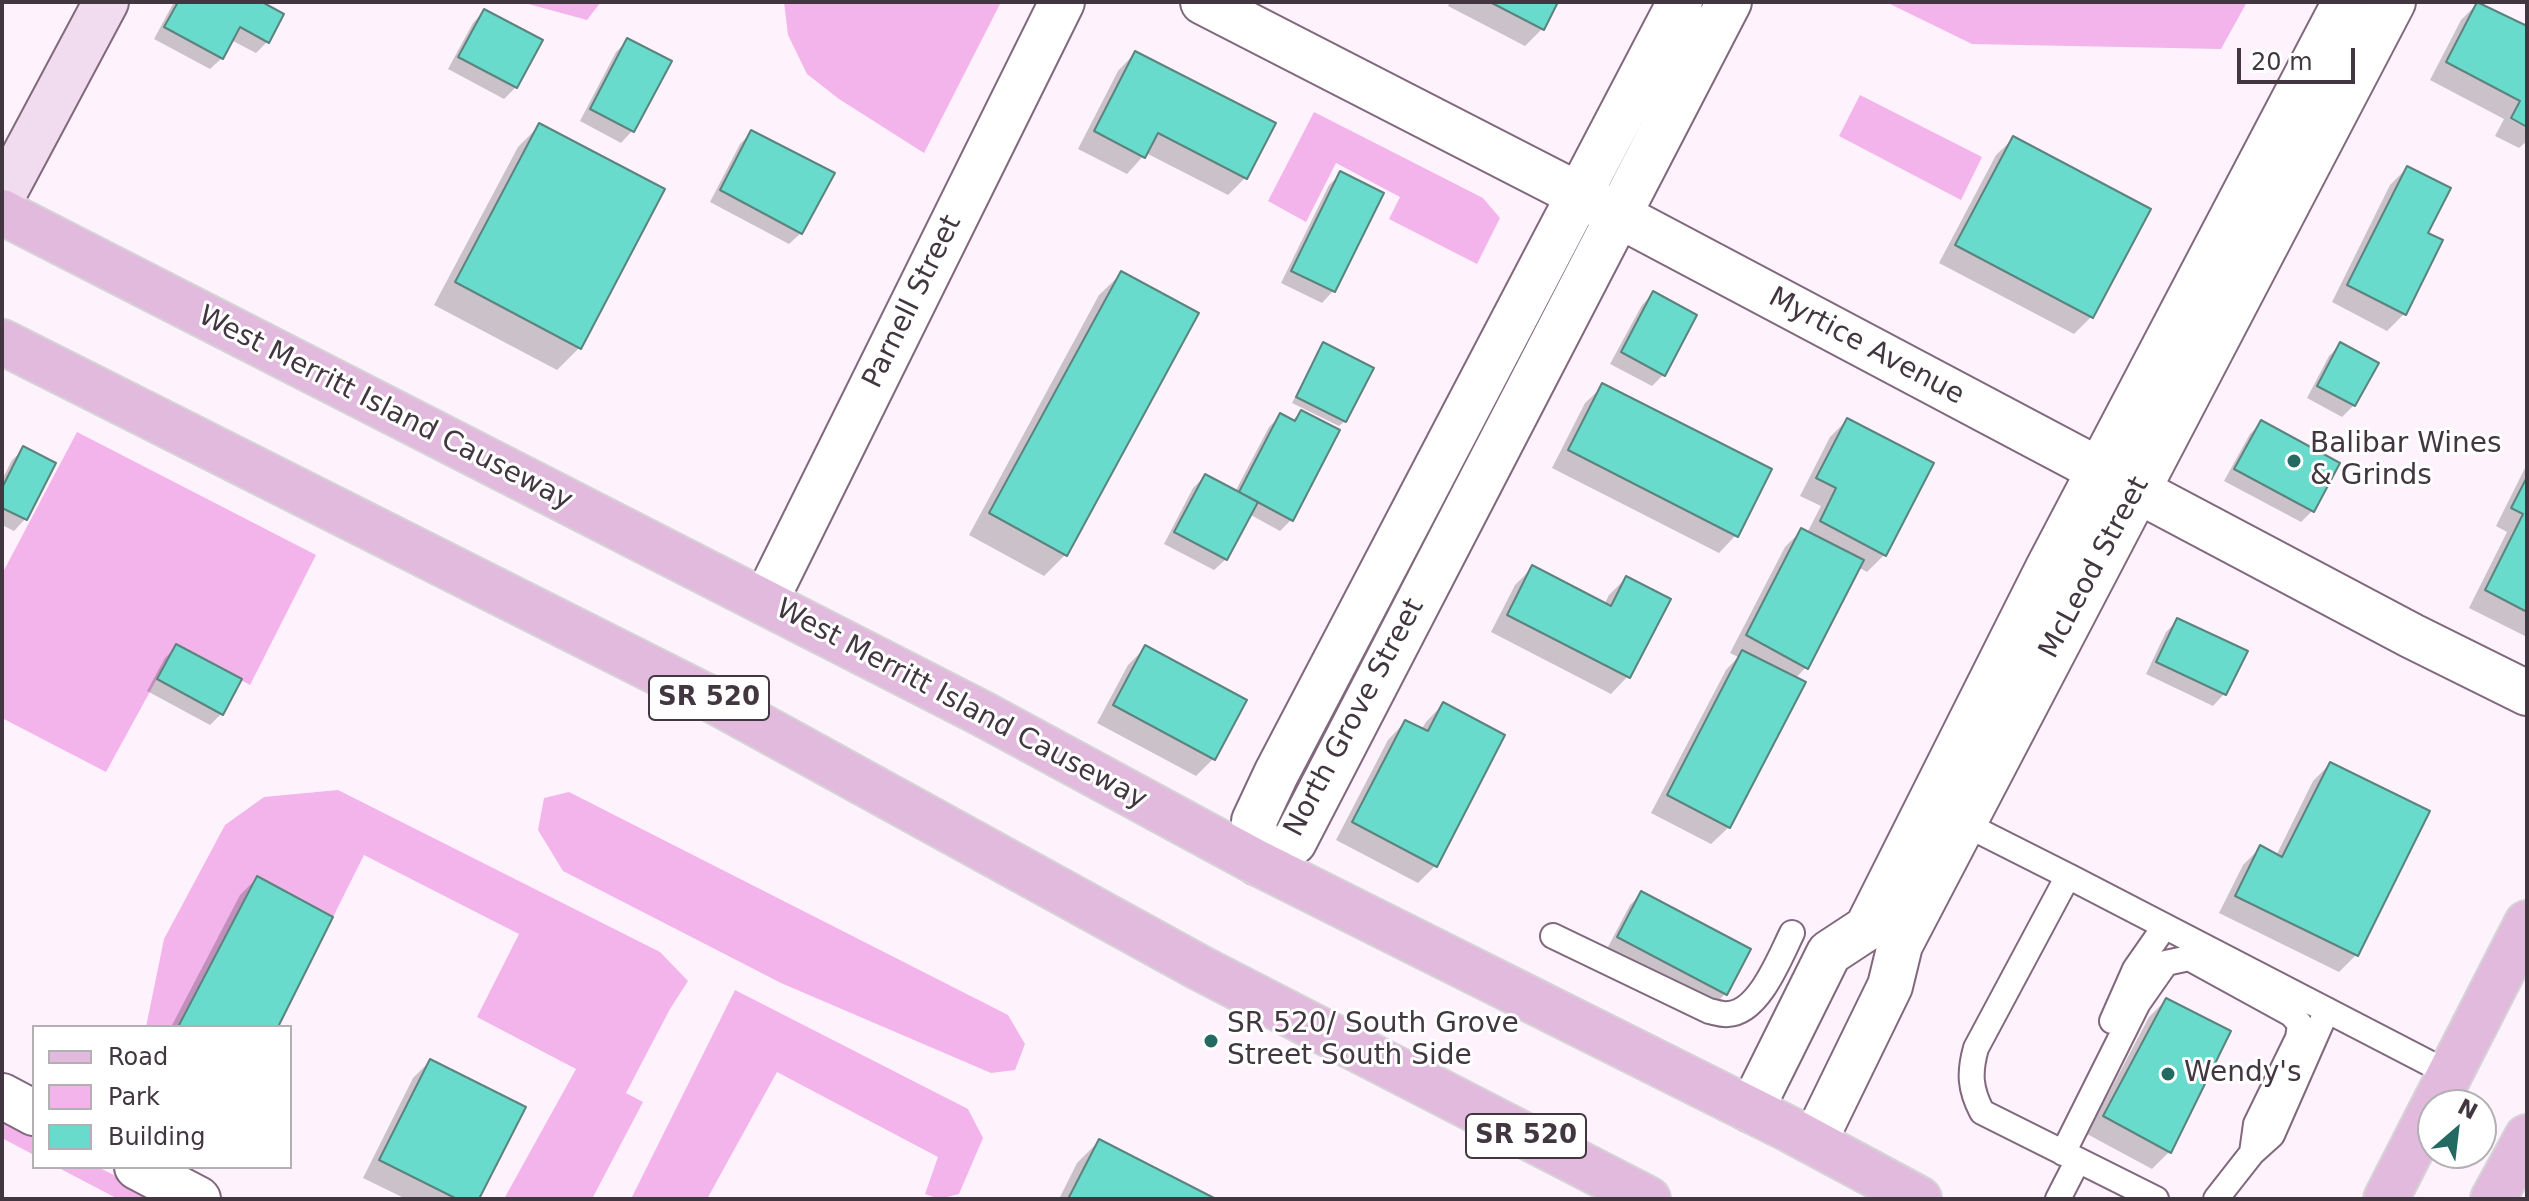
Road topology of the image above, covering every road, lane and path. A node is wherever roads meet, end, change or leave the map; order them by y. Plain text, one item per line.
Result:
1 (106, 2) edge
2 (1062, 2) edge
3 (1203, 2) edge
4 (1680, 2) edge
5 (1729, 2) edge
6 (2345, 2) edge
7 (2393, 2) edge
8 (2271, 145) junction
9 (2309, 165) junction
10 (1578, 196) junction
11 (2, 197) edge
12 (2, 212) edge
13 (1618, 215) junction
14 (2, 342) edge
15 (2118, 480) junction
16 (1374, 587) junction
17 (765, 602) junction
18 (1415, 608) junction
19 (2527, 693) edge
20 (1946, 814) junction
21 (1258, 863) junction
22 (2068, 876) junction
23 (2527, 923) edge
24 (2165, 926) junction
25 (1792, 933) dead end
26 (1553, 936) dead end
27 (2327, 1010) junction
28 (2431, 1089) edge
29 (2442, 1089) edge
30 (2092, 1091) junction
31 (2, 1096) edge
32 (1751, 1110) junction
33 (32, 1112) edge
34 (2527, 1137) edge
35 (2417, 1138) edge
36 (1814, 1142) junction
37 (2252, 1153) junction
38 (2070, 1156) junction
39 (141, 1169) edge
40 (2509, 1187) edge
41 (198, 1199) edge
42 (1648, 1199) edge
43 (1919, 1199) edge
44 (2058, 1199) edge
45 (2156, 1199) edge
46 (2216, 1199) edge
47 (2386, 1199) edge

1 - 11 street
2 - 17 street, Parnell Street
3 - 10 street, Myrtice Avenue
4 - 10 street, North Grove Street
5 - 13 street, North Grove Street
6 - 8 street, McLeod Street
7 - 9 street, McLeod Street
8 - 9 street
8 - 15 street, McLeod Street
9 - 15 street, McLeod Street
10 - 13 street, Myrtice Avenue
10 - 16 street, North Grove Street
12 - 17 main road, West Merritt Island Causeway
13 - 15 street, Myrtice Avenue
13 - 18 street, North Grove Street
14 - 42 main road, SR 520
15 - 19 street, Myrtice Avenue
15 - 20 street, McLeod Street
16 - 18 street
16 - 21 street, North Grove Street
17 - 21 main road, West Merritt Island Causeway
18 - 21 street, North Grove Street
20 - 22 lane
20 - 32 street, McLeod Street
20 - 36 street, McLeod Street
21 - 32 main road, West Merritt Island Causeway
22 - 24 lane
22 - 38 lane
23 - 29 main road
24 - 27 lane
24 - 30 lane
25 - 26 lane
27 - 28 lane
27 - 37 lane
30 - 37 lane
30 - 38 lane
31 - 33 street
32 - 36 main road, West Merritt Island Causeway
34 - 40 main road
35 - 47 main road
36 - 43 main road, West Merritt Island Causeway
37 - 46 lane
38 - 44 lane
38 - 45 lane
39 - 41 street

